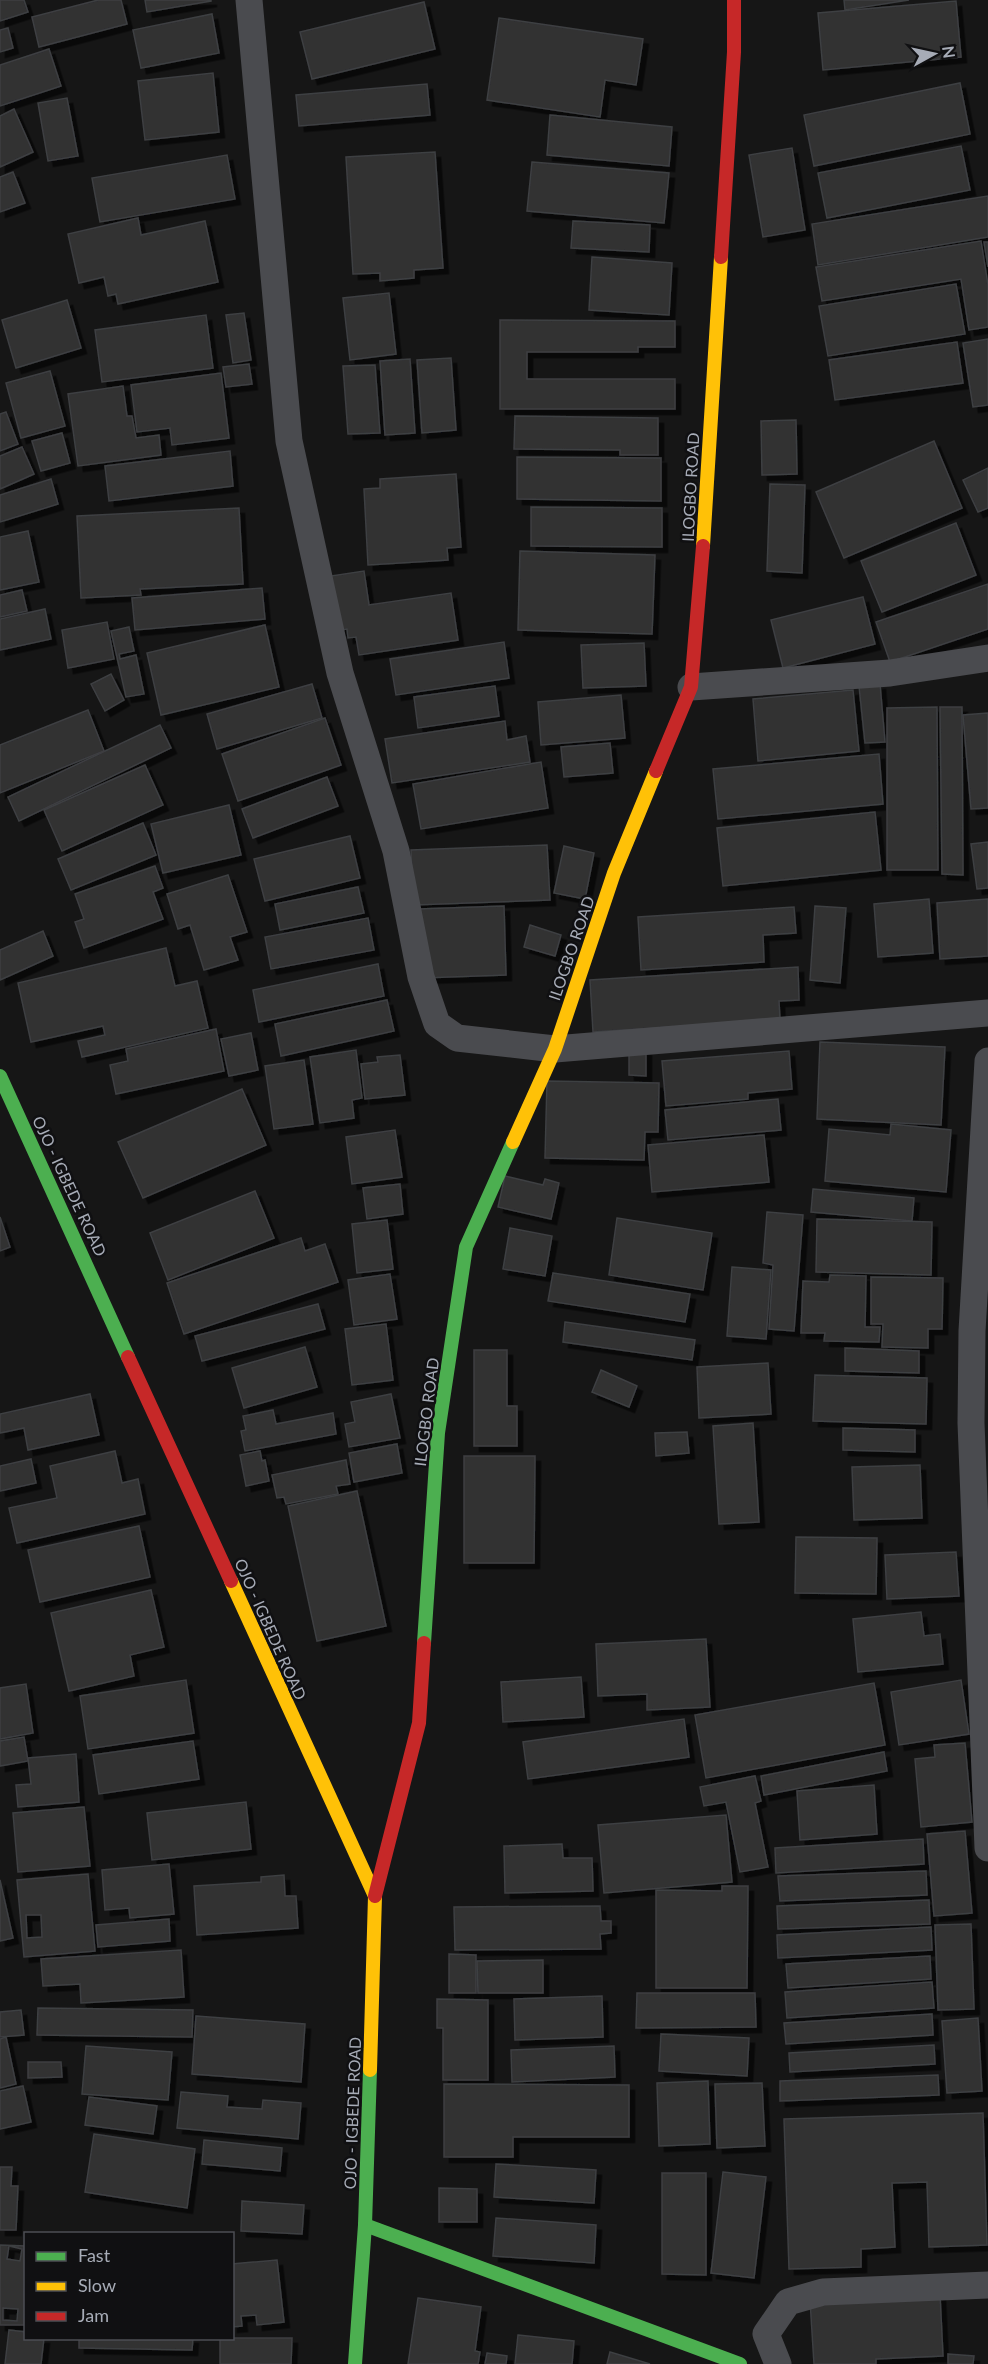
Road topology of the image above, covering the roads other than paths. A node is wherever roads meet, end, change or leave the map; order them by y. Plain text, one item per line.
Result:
1 (249, 0) edge
2 (734, 0) edge
3 (988, 658) edge
4 (691, 687) junction
5 (988, 1013) edge
6 (555, 1049) junction
7 (988, 1061) edge
8 (0, 1076) edge
9 (988, 1848) edge
10 (375, 1896) junction
11 (365, 2225) junction
12 (988, 2285) edge
13 (355, 2364) edge
14 (740, 2364) edge
15 (777, 2364) edge

1 - 6 street
2 - 4 main road, ILOGBO ROAD
3 - 4 street
4 - 6 main road, ILOGBO ROAD
5 - 6 street
6 - 10 main road, ILOGBO ROAD
7 - 9 street
8 - 10 main road, OJO - IGBEDE ROAD
10 - 11 main road, OJO - IGBEDE ROAD
11 - 13 main road, OJO - IGBEDE ROAD
11 - 14 main road
12 - 15 street

